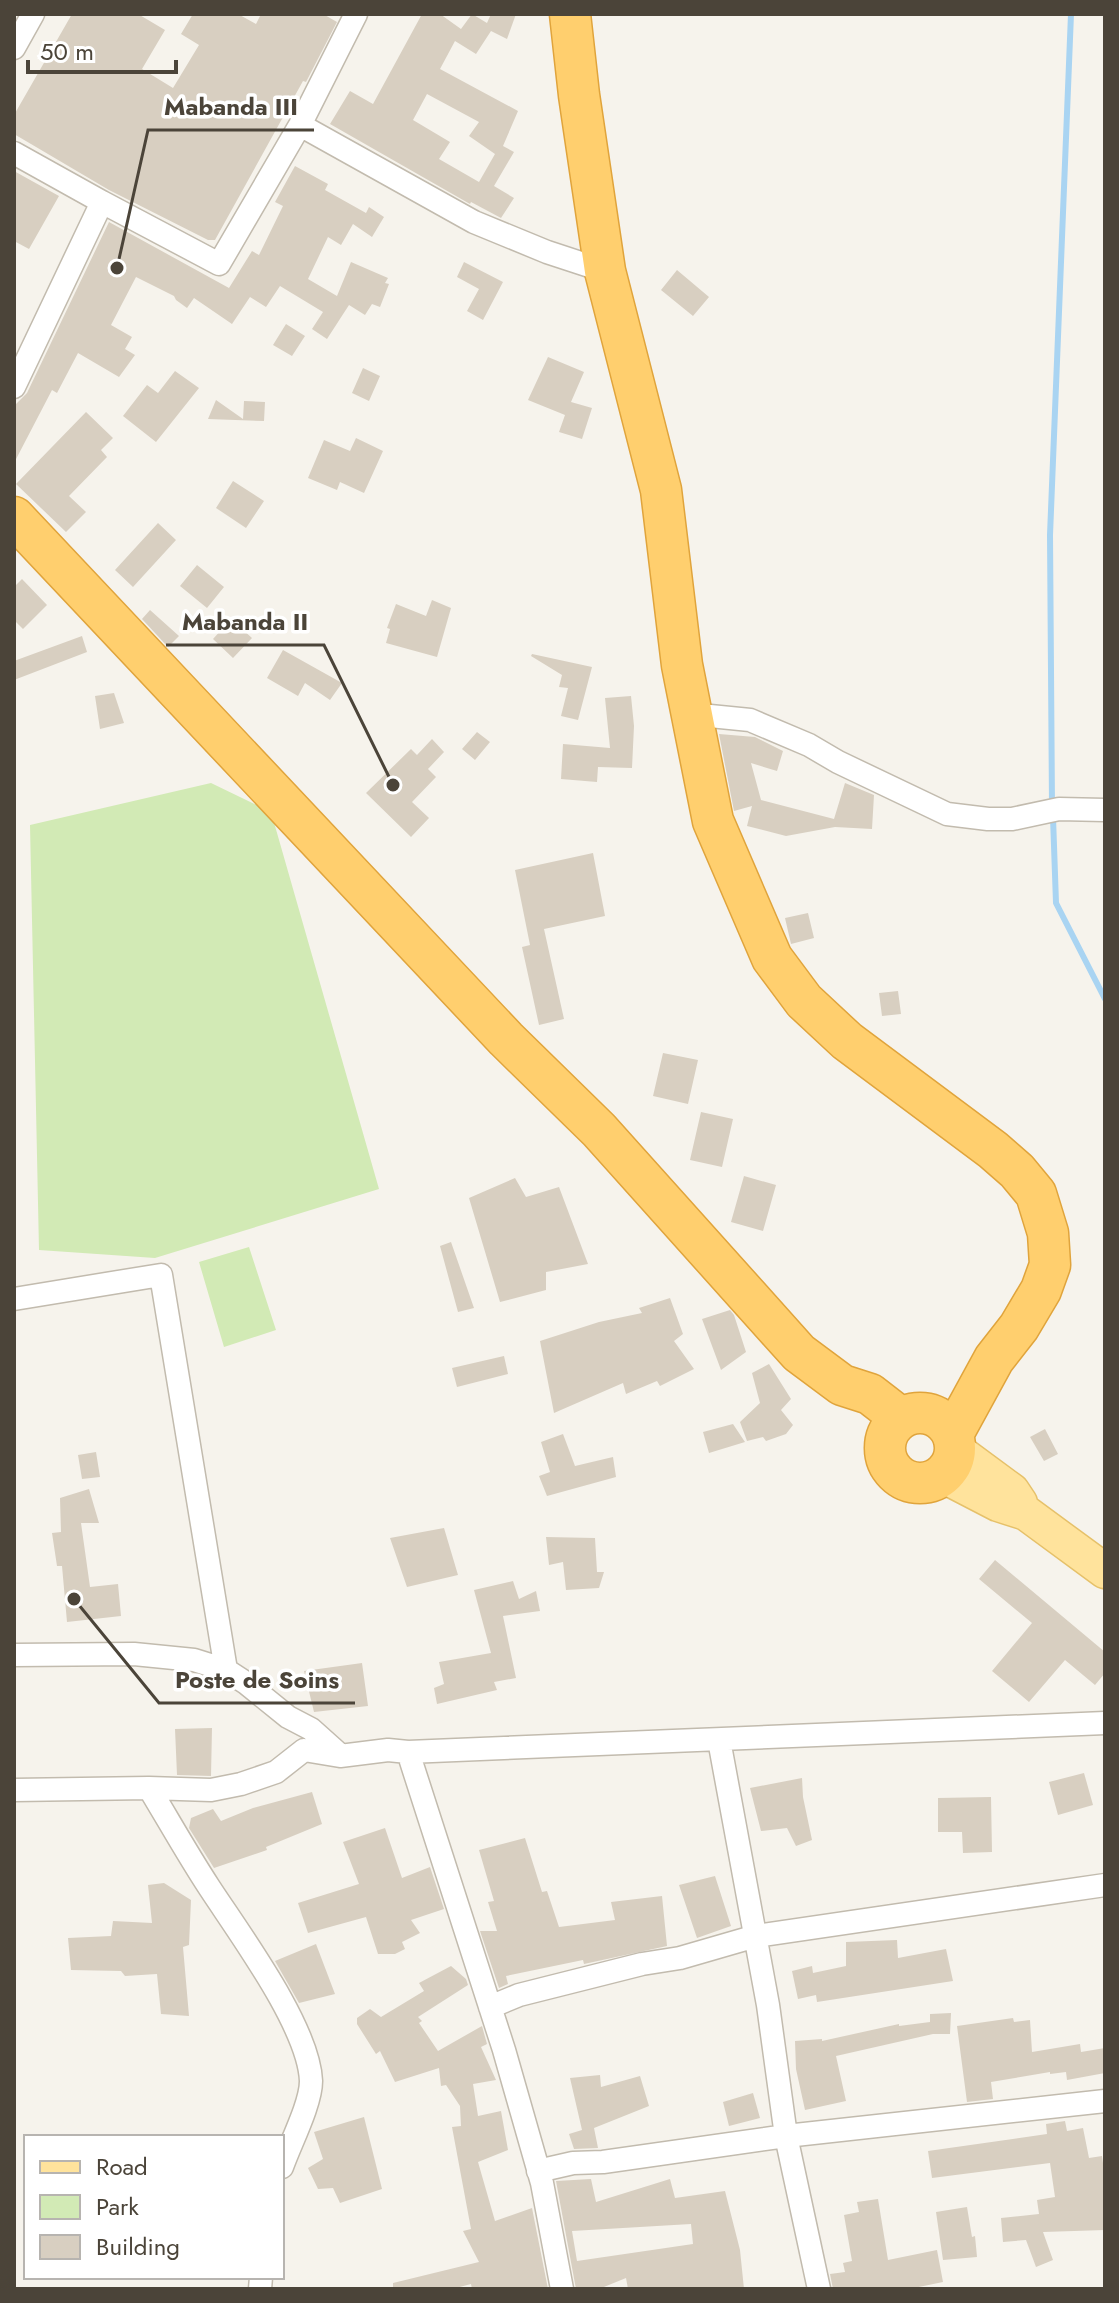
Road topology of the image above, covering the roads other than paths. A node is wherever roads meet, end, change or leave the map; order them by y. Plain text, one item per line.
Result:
1 (33, 14) edge
2 (356, 14) edge
3 (570, 14) edge
4 (14, 48) edge
5 (300, 125) junction
6 (14, 153) edge
7 (102, 202) junction
8 (605, 271) junction
9 (14, 387) edge
10 (14, 517) edge
11 (693, 717) junction
12 (1105, 810) edge
13 (14, 1299) edge
14 (928, 1439) junction
15 (1105, 1571) edge
16 (14, 1655) edge
17 (226, 1670) junction
18 (1105, 1723) edge
19 (719, 1740) junction
20 (408, 1752) junction
21 (340, 1756) junction
22 (149, 1788) junction
23 (14, 1790) edge
24 (1105, 1885) edge
25 (756, 1936) junction
26 (490, 2007) junction
27 (1105, 2101) edge
28 (786, 2136) junction
29 (284, 2162) edge
30 (538, 2171) junction
31 (562, 2289) edge
32 (819, 2289) edge

1 - 4 street
2 - 5 street
3 - 8 highway
5 - 7 street
5 - 8 street
6 - 7 street
7 - 9 street
8 - 11 highway
10 - 14 highway
11 - 12 street
11 - 14 highway
13 - 17 street
14 - 15 main road
16 - 17 street
17 - 21 street
18 - 19 street
19 - 20 street
19 - 25 street
20 - 21 street
20 - 26 street
21 - 22 street
22 - 23 street
22 - 29 street
24 - 25 street
25 - 26 street
25 - 28 street
26 - 30 street
27 - 28 street
28 - 30 street
28 - 32 street
30 - 31 street

